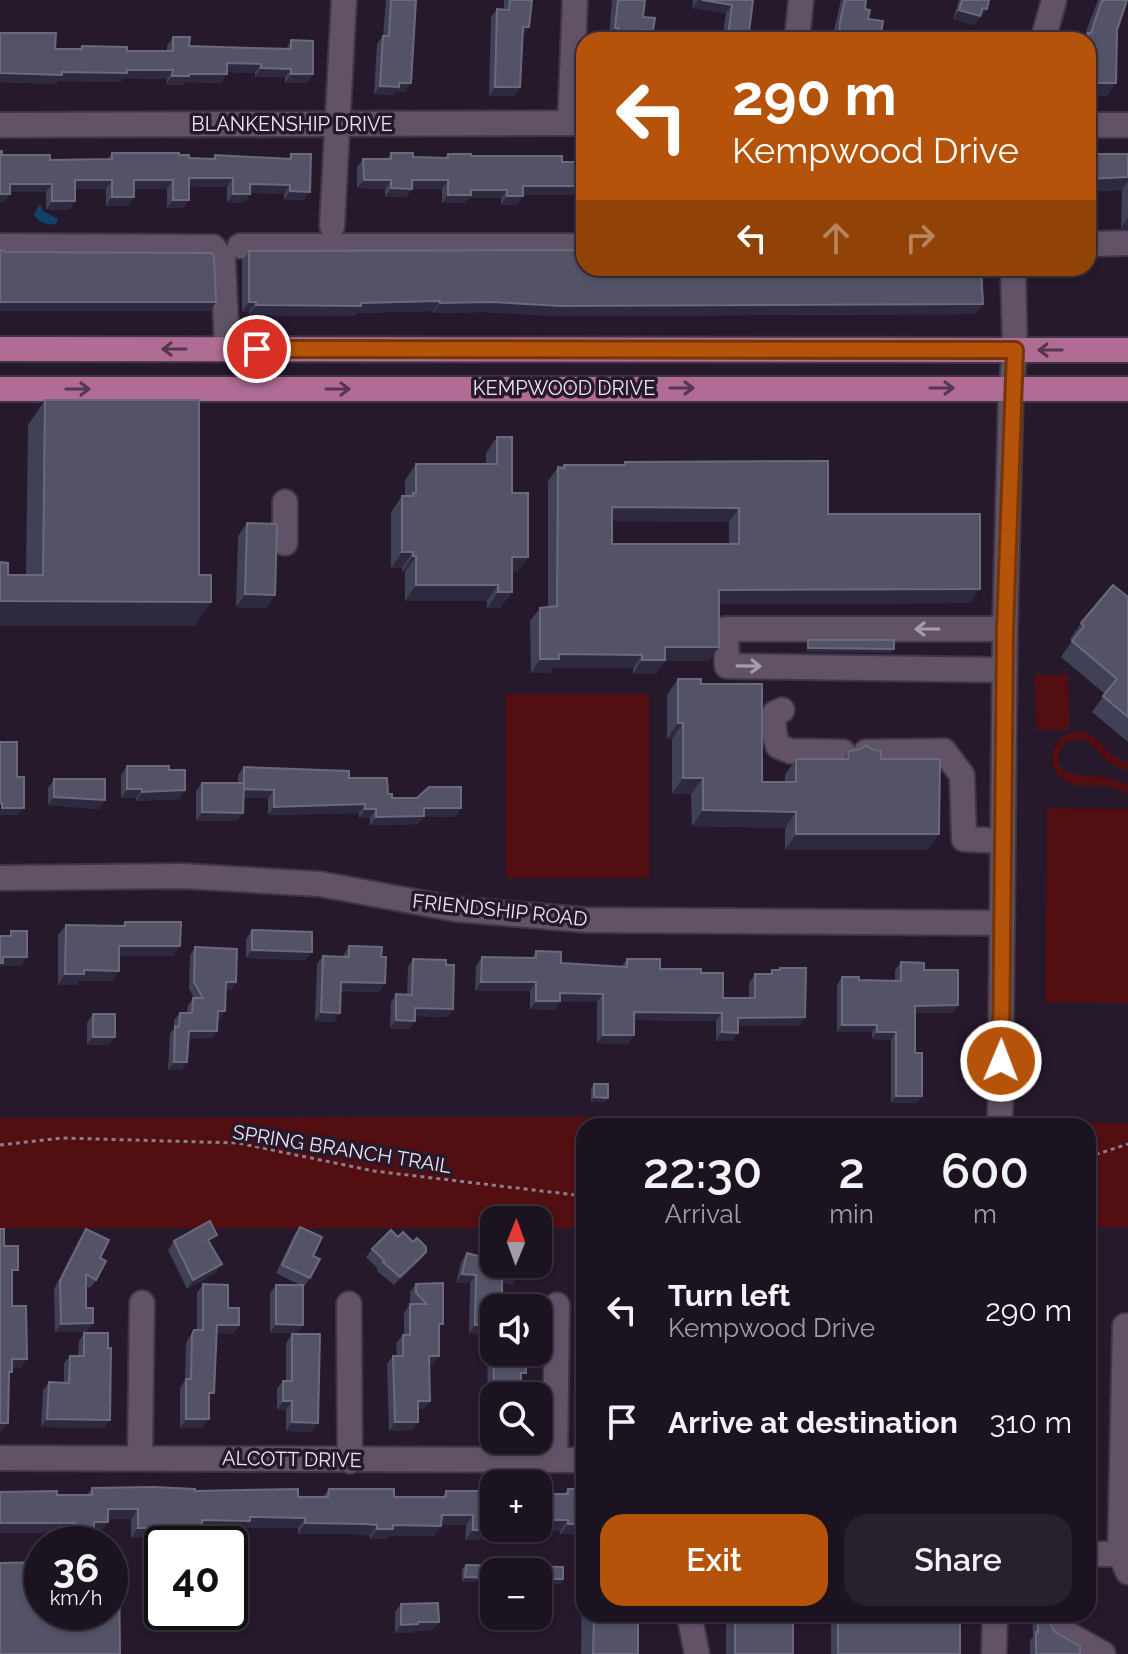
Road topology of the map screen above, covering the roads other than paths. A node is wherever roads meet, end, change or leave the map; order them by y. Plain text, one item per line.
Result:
1 (344, 0) edge
2 (575, 0) edge
3 (801, 0) edge
4 (1054, 0) edge
5 (798, 32) edge
6 (1045, 32) edge
7 (576, 62) edge
8 (576, 123) edge
9 (0, 125) edge
10 (336, 125) junction
11 (1096, 125) edge
12 (1128, 125) edge
13 (332, 226) dead end
14 (1128, 243) edge
15 (1096, 244) edge
16 (0, 246) edge
17 (240, 246) dead end
18 (576, 246) edge
19 (1013, 276) edge
20 (0, 349) edge
21 (227, 349) junction
22 (378, 349) junction
23 (727, 350) junction
24 (1015, 350) junction
25 (1128, 350) edge
26 (725, 388) junction
27 (0, 389) edge
28 (374, 389) junction
29 (1011, 389) junction
30 (1128, 389) edge
31 (285, 502) dead end
32 (285, 543) dead end
33 (1005, 629) junction
34 (1005, 670) junction
35 (782, 710) dead end
36 (1003, 841) junction
37 (0, 878) edge
38 (1002, 923) junction
39 (1000, 1118) edge
40 (142, 1303) dead end
41 (349, 1304) dead end
42 (557, 1305) dead end
43 (1127, 1326) edge
44 (140, 1457) junction
45 (0, 1458) edge
46 (555, 1460) junction
47 (576, 1460) edge
48 (350, 1461) junction
49 (1096, 1556) edge
50 (1124, 1563) edge
51 (691, 1622) edge
52 (995, 1622) edge
53 (1057, 1628) edge
54 (697, 1654) edge
55 (994, 1654) edge
56 (1103, 1654) edge

1 - 10 street
2 - 7 street
3 - 5 street
4 - 6 street
8 - 10 street, BLANKENSHIP DRIVE
9 - 10 street, BLANKENSHIP DRIVE
10 - 13 street
11 - 12 street
14 - 15 street
16 - 21 street
17 - 18 street
19 - 24 street
21 -> 20 main road, KEMPWOOD DRIVE
21 - 22 main road, KEMPWOOD DRIVE
22 - 23 main road, KEMPWOOD DRIVE
22 - 28 main road
23 - 24 main road, KEMPWOOD DRIVE
23 - 26 main road
25 -> 24 main road, KEMPWOOD DRIVE
24 - 29 street
28 -> 26 main road, KEMPWOOD DRIVE
26 -> 29 main road, KEMPWOOD DRIVE
27 -> 28 main road, KEMPWOOD DRIVE
29 - 30 main road, KEMPWOOD DRIVE
29 - 33 street
31 - 32 street
33 - 34 street
33 -> 34 street
34 - 36 street
35 - 36 street
36 - 38 street
37 - 38 street, FRIENDSHIP ROAD
38 - 39 street
40 - 44 street
41 - 48 street
42 - 46 street
43 - 50 street
44 - 45 street, ALCOTT DRIVE
44 - 48 street, ALCOTT DRIVE
46 - 47 street, ALCOTT DRIVE
46 - 48 street, ALCOTT DRIVE
49 - 50 street
51 - 54 street
52 - 55 street
53 - 56 street

